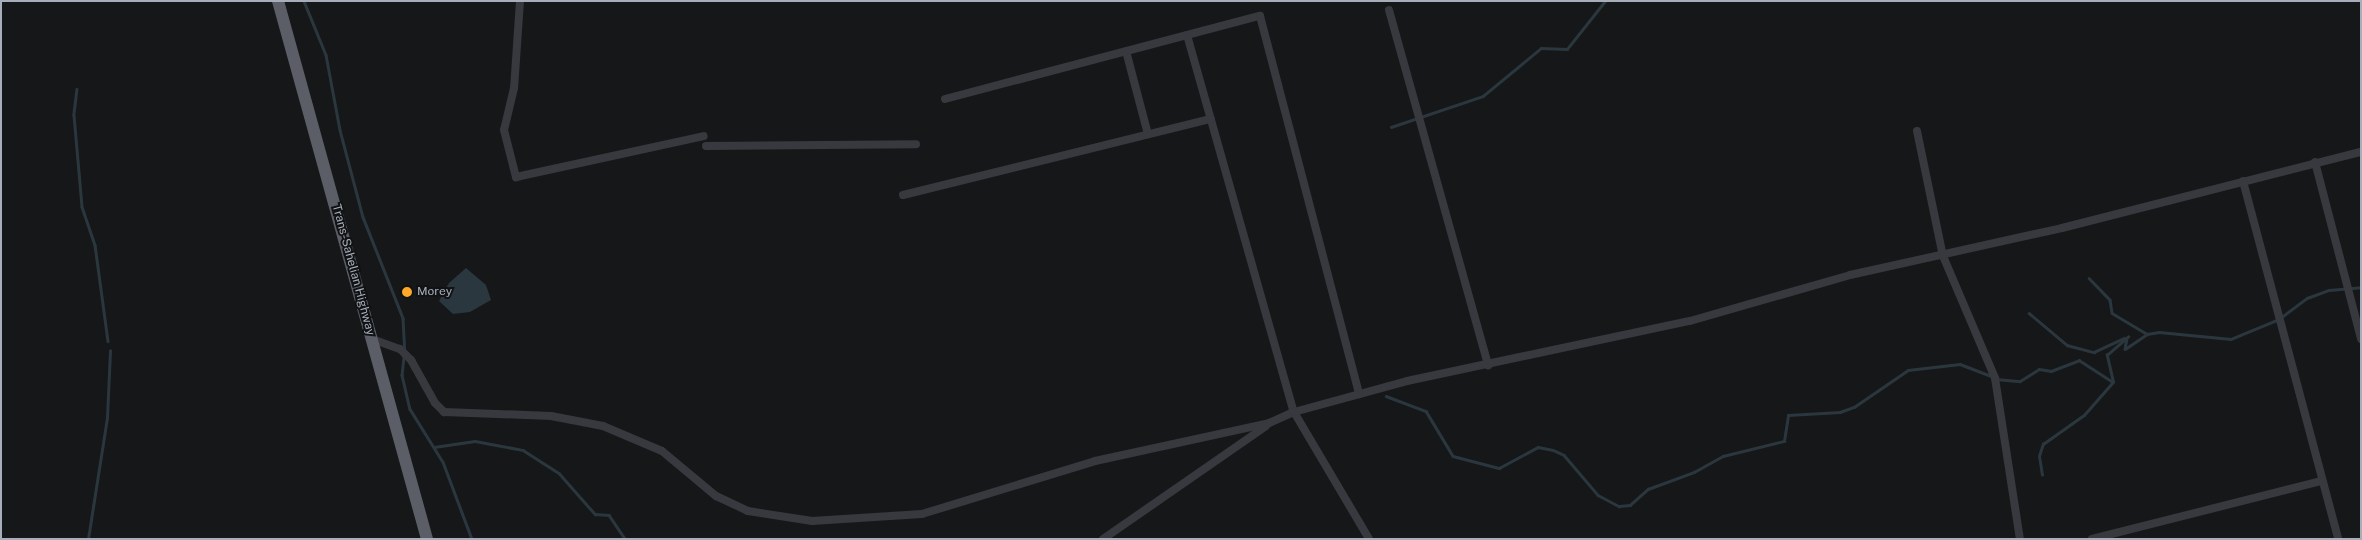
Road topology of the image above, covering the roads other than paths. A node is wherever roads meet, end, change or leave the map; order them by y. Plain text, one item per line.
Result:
1 (278, 1) edge
2 (520, 1) edge
3 (1389, 10) dead end
4 (1187, 36) junction
5 (1126, 51) junction
6 (945, 99) dead end
7 (1211, 119) junction
8 (1917, 131) dead end
9 (1148, 134) junction
10 (704, 136) dead end
11 (916, 144) dead end
12 (706, 146) dead end
13 (2361, 152) edge
14 (2315, 162) junction
15 (2243, 181) junction
16 (903, 195) dead end
17 (1943, 256) junction
18 (2361, 338) edge
19 (372, 339) junction
20 (1488, 365) junction
21 (1359, 394) junction
22 (1294, 412) junction
23 (1269, 423) junction
24 (2322, 481) junction
25 (427, 539) edge
26 (1104, 539) edge
27 (1369, 539) edge
28 (2020, 539) edge
29 (2092, 539) edge
30 (2338, 539) edge

1 - 19 highway, Trans-Sahelian Highway
2 - 10 street
3 - 20 street
4 - 5 street
4 - 7 street
4 - 21 street
5 - 6 street
5 - 9 street
7 - 9 street
7 - 22 street
8 - 17 street
9 - 16 street
11 - 12 street
13 - 14 street
14 - 15 street
14 - 18 street
15 - 17 street
15 - 24 street
17 - 20 street
17 - 28 street
19 - 23 street
19 - 25 highway, Trans-Sahelian Highway
20 - 21 street
21 - 22 street
22 - 23 street
22 - 27 street
23 - 26 street
24 - 29 street
24 - 30 street

